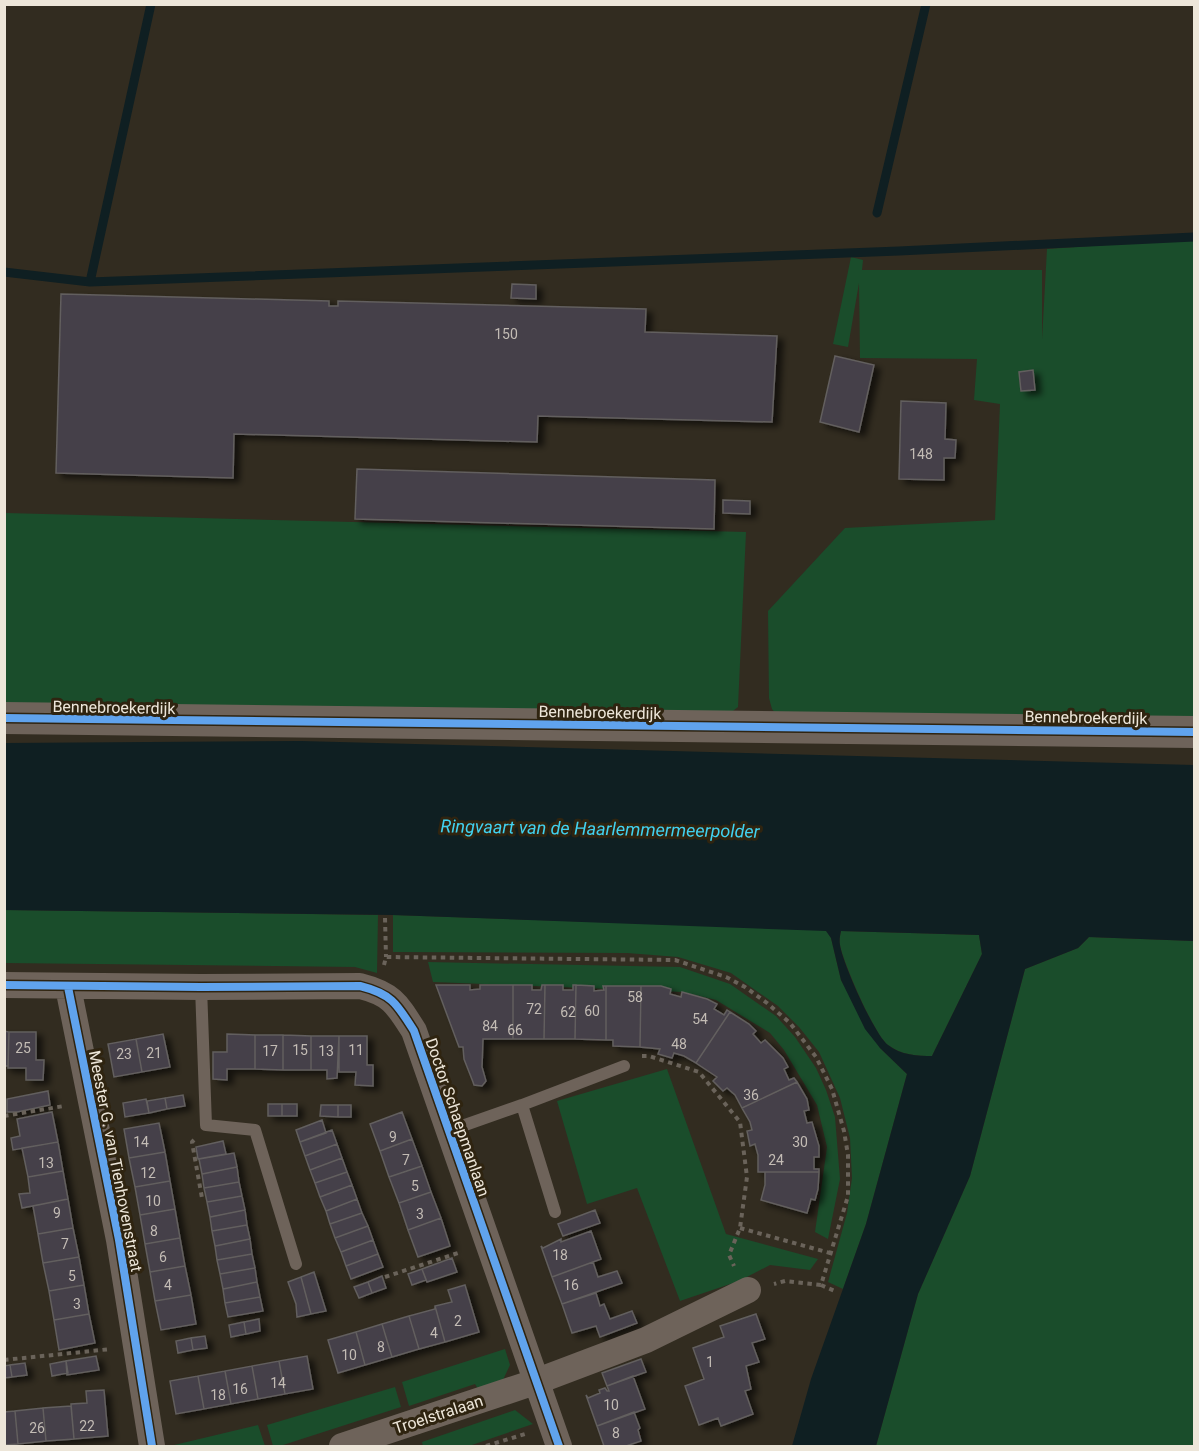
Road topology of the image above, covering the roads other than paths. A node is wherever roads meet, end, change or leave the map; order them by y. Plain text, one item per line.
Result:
1 (4, 718) edge
2 (1194, 732) edge
3 (4, 985) edge
4 (68, 987) junction
5 (201, 987) junction
6 (624, 1066) dead end
7 (522, 1105) junction
8 (448, 1131) junction
9 (555, 1212) dead end
10 (296, 1264) dead end
11 (748, 1290) road end
12 (536, 1382) junction
13 (555, 1436) edge
14 (152, 1446) edge
15 (342, 1446) edge

1 - 2 street, Bennebroekerdijk
3 - 4 street
4 - 5 street
4 - 14 street, Meester G. van Tienhovenstraat
5 - 8 street, Doctor Schaepmanlaan
5 - 10 lane
6 - 7 lane, Doctor Schaepmanlaan
7 - 8 lane, Doctor Schaepmanlaan
7 - 9 lane
8 - 12 street, Doctor Schaepmanlaan
11 - 12 street, Troelstralaan
12 - 13 street, Doctor Schaepmanlaan
12 - 15 street, Troelstralaan

